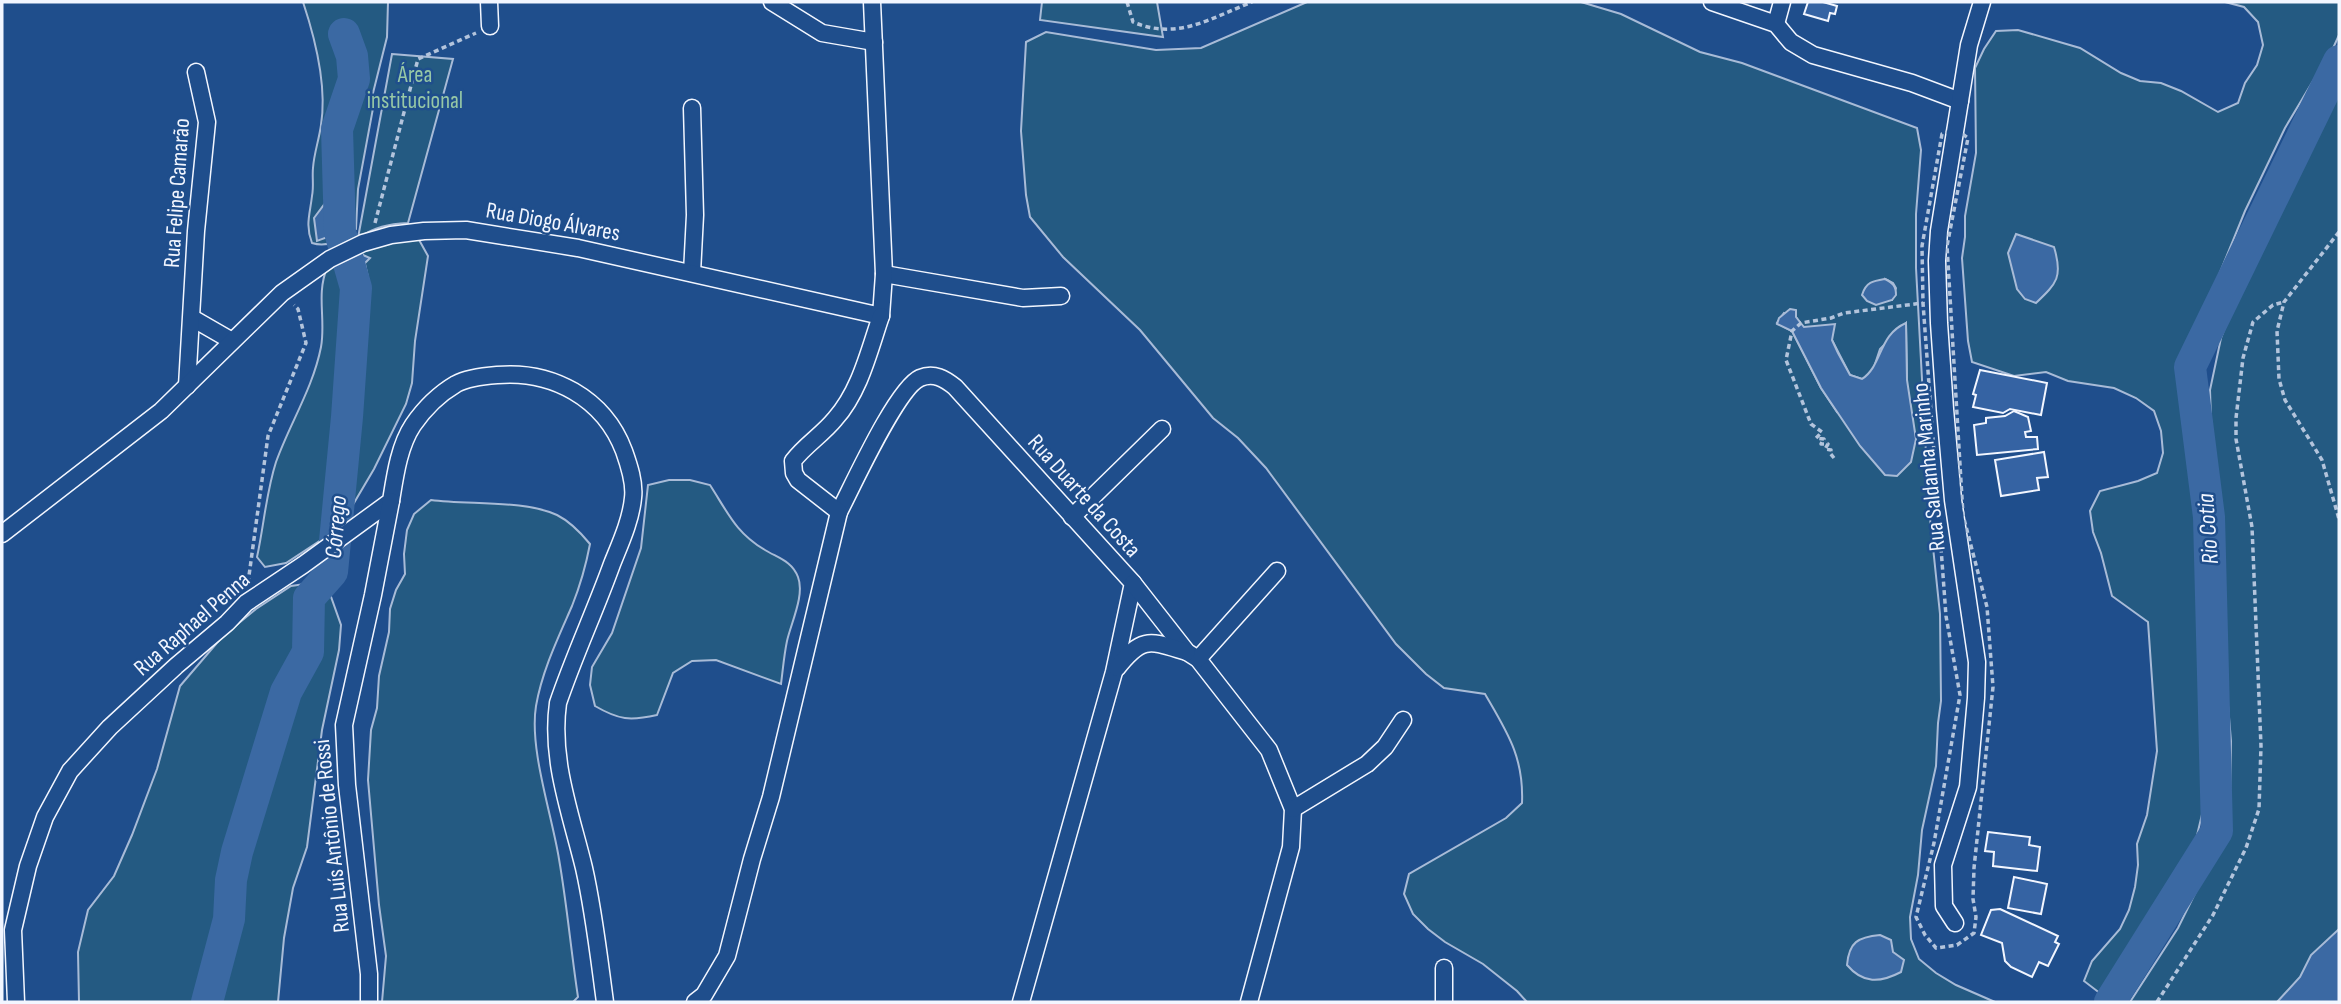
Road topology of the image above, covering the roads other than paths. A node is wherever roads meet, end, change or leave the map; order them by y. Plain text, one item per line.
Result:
1 (489, 2) edge
2 (772, 2) edge
3 (872, 2) edge
4 (1712, 2) edge
5 (1782, 2) edge
6 (1982, 2) edge
7 (1776, 24) junction
8 (491, 26) road end
9 (874, 42) junction
10 (195, 72) dead end
11 (1960, 100) junction
12 (692, 108) dead end
13 (692, 273) junction
14 (884, 274) junction
15 (1061, 296) dead end
16 (881, 316) junction
17 (192, 318) junction
18 (232, 341) junction
19 (187, 386) junction
20 (1162, 429) dead end
21 (391, 501) junction
22 (839, 512) junction
23 (1072, 517) junction
24 (2, 534) edge
25 (1277, 570) dead end
26 (1133, 583) junction
27 (1192, 655) junction
28 (1114, 672) junction
29 (1402, 720) dead end
30 (1293, 809) junction
31 (1955, 923) dead end
32 (1444, 968) dead end
33 (16, 1002) edge
34 (369, 1002) edge
35 (605, 1002) edge
36 (695, 1002) edge
37 (1021, 1002) edge
38 (1249, 1002) edge
39 (1444, 1002) edge

1 - 8 street
2 - 9 street
3 - 9 street
4 - 7 street
5 - 7 street
6 - 11 street, Rua Saldanha Marinho
7 - 11 street
9 - 14 street
10 - 17 street, Rua Felipe Camarão
11 - 31 street, Rua Saldanha Marinho
12 - 13 street
13 - 16 street, Rua Diogo Álvares
13 - 18 street, Rua Diogo Álvares
14 - 15 street
14 - 16 street
16 - 22 street
17 - 18 street
17 - 19 street, Rua Felipe Camarão
18 - 19 street, Rua Diogo Álvares
19 - 24 street, Rua Diogo Álvares
20 - 23 street
21 - 33 street, Rua Raphael Penna
21 - 34 street, Rua Luís Antônio de Rossi
21 - 35 street
22 - 23 street, Rua Duarte da Costa
22 - 36 street, Rua Duarte da Costa
23 - 26 street, Rua Duarte da Costa
25 - 27 street
26 - 27 street
26 - 28 street, Rua Duarte da Costa
27 - 28 street
27 - 30 street
28 - 37 street, Rua Duarte da Costa
29 - 30 street
30 - 38 street
32 - 39 street

